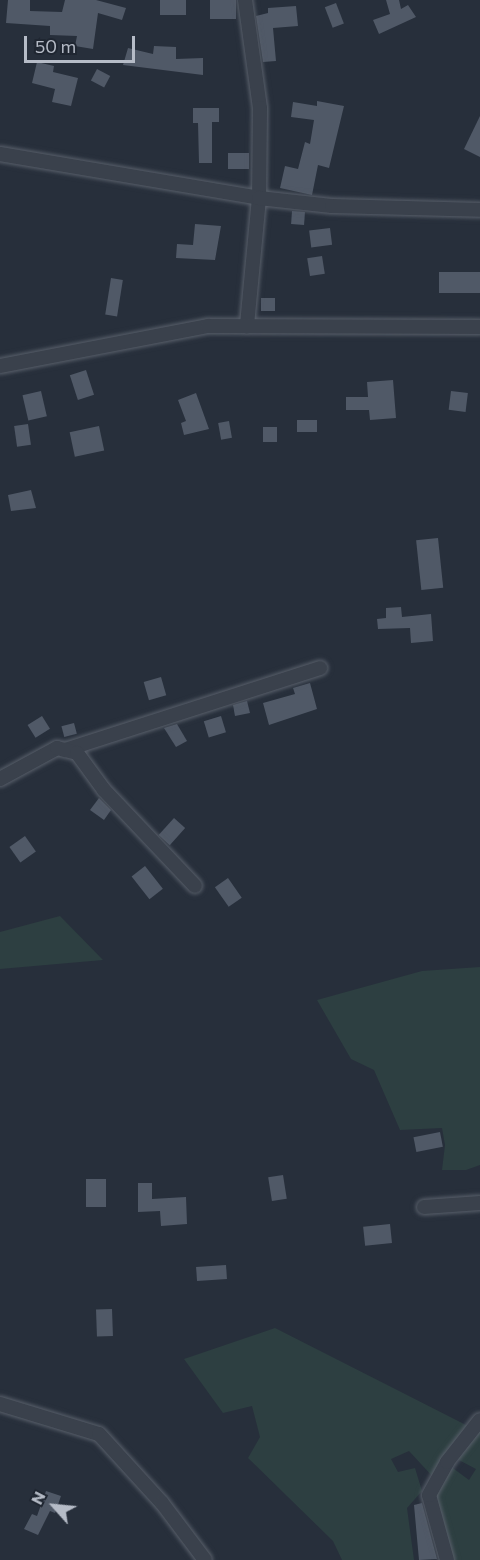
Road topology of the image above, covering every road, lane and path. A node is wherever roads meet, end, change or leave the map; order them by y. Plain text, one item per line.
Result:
1 (245, 0) edge
2 (0, 154) edge
3 (259, 198) junction
4 (480, 210) edge
5 (247, 326) junction
6 (480, 327) edge
7 (0, 366) edge
8 (320, 668) dead end
9 (65, 750) junction
10 (0, 779) edge
11 (195, 886) dead end
12 (480, 1203) edge
13 (423, 1207) dead end
14 (0, 1404) edge
15 (480, 1420) edge
16 (206, 1560) edge
17 (447, 1560) edge

1 - 3 street
2 - 3 street
3 - 4 street
3 - 5 street
5 - 6 street
5 - 7 street
8 - 9 street
9 - 10 street
9 - 11 street
12 - 13 street
14 - 16 street
15 - 17 street

